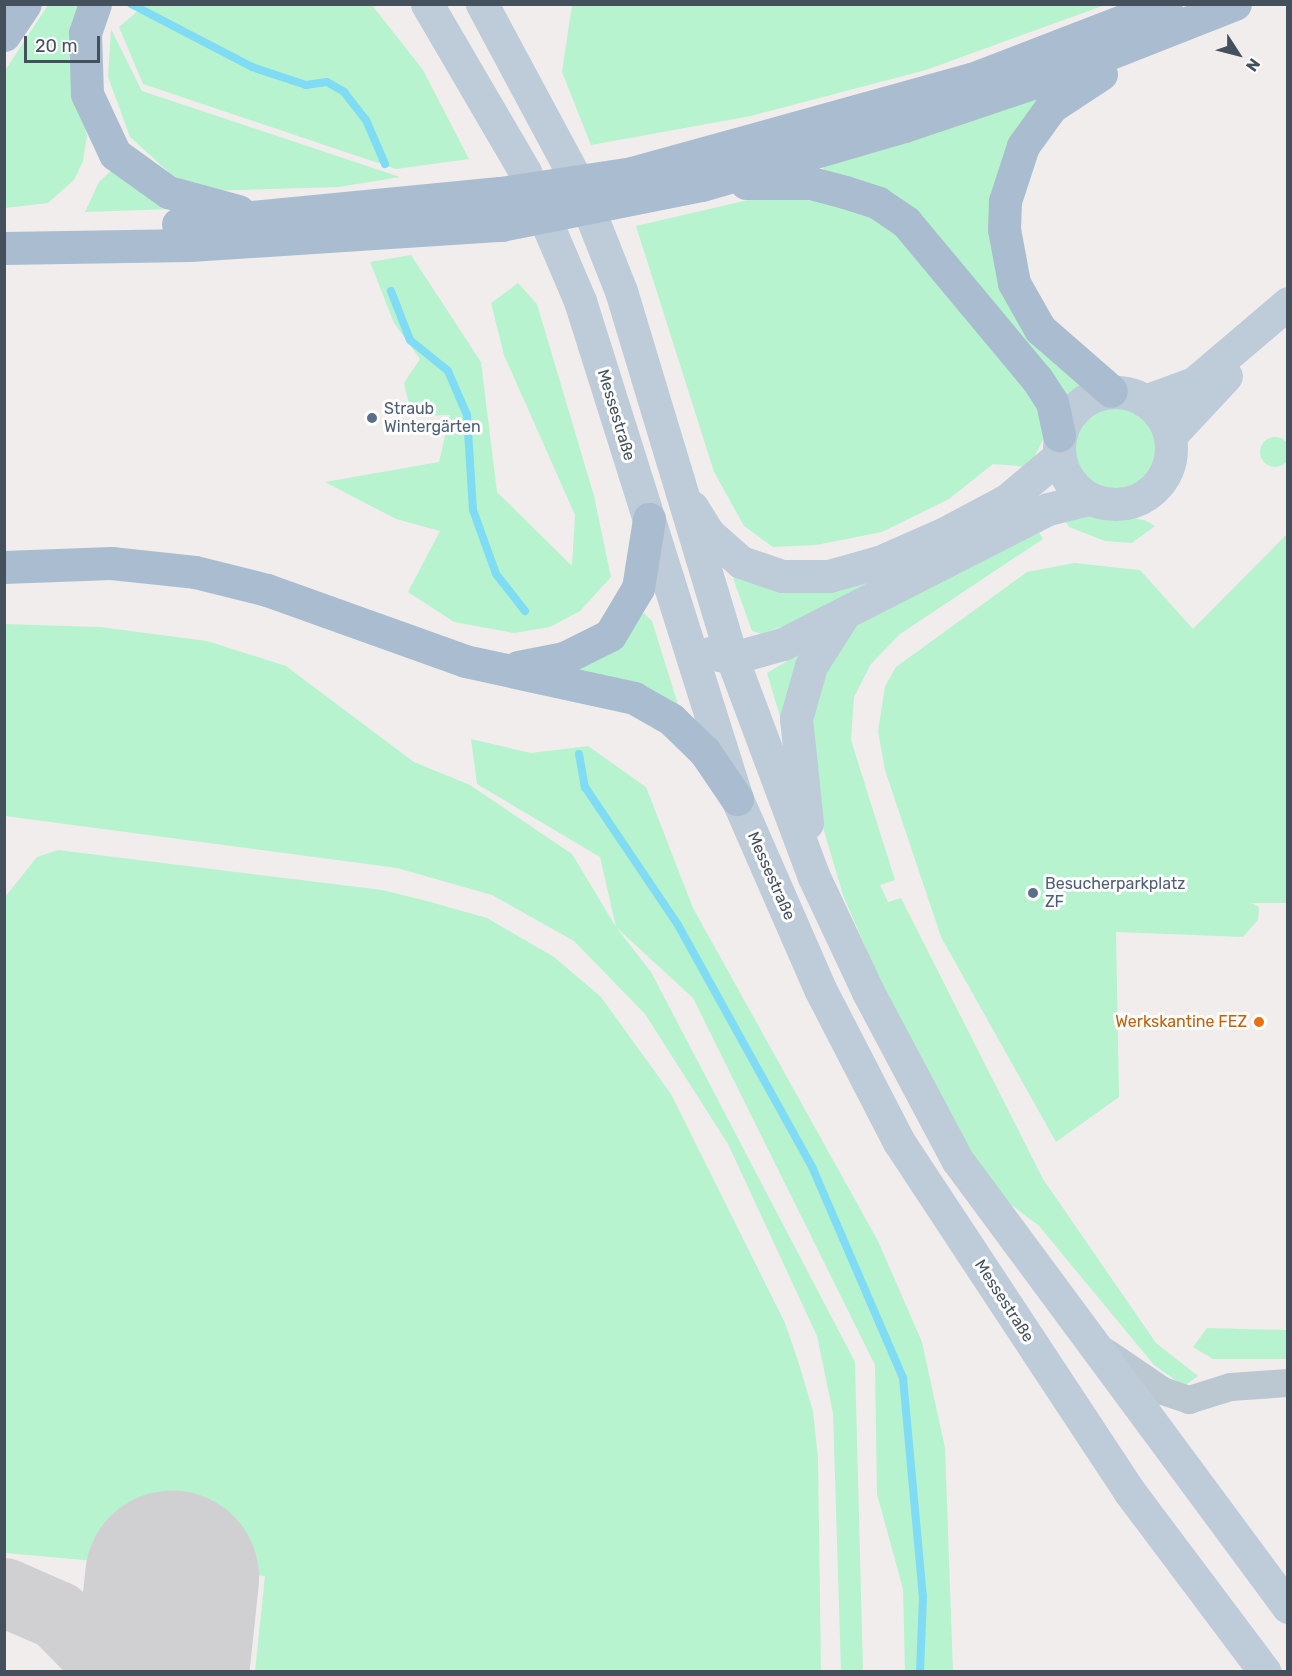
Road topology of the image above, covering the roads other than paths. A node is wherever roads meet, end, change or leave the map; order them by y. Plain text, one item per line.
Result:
1 (25, 4) edge
2 (94, 4) edge
3 (427, 4) edge
4 (482, 4) edge
5 (1235, 4) edge
6 (1171, 17) edge
7 (4, 35) edge
8 (702, 185) junction
9 (260, 215) junction
10 (4, 226) edge
11 (4, 248) edge
12 (1287, 303) edge
13 (1287, 324) edge
14 (1111, 391) junction
15 (1145, 401) junction
16 (1170, 436) junction
17 (1059, 446) junction
18 (678, 482) junction
19 (1089, 500) junction
20 (649, 519) junction
21 (4, 567) edge
22 (844, 613) junction
23 (686, 640) junction
24 (732, 658) junction
25 (507, 669) junction
26 (737, 799) junction
27 (813, 875) junction
28 (1094, 1343) junction
29 (1287, 1383) edge
30 (1287, 1607) edge
31 (1265, 1671) edge

1 - 7 main road
2 - 9 main road
3 - 20 street, Messestraße
4 - 18 street
5 - 6 main road
6 - 8 main road
6 - 9 main road
6 - 14 main road
8 - 11 main road
8 - 17 main road
9 - 10 main road
12 - 15 street
13 - 16 street
14 - 15 street
14 - 17 street
15 - 16 street
16 - 19 street
17 - 18 street
17 - 19 street
18 - 24 street
19 - 22 street
20 - 23 street, Messestraße
20 - 25 main road
21 - 25 main road
22 - 24 street
22 - 27 street
23 - 24 street
23 - 26 street, Messestraße
24 - 27 street
25 - 26 main road
26 - 31 street, Messestraße
27 - 28 street
28 - 29 street
28 - 30 street

